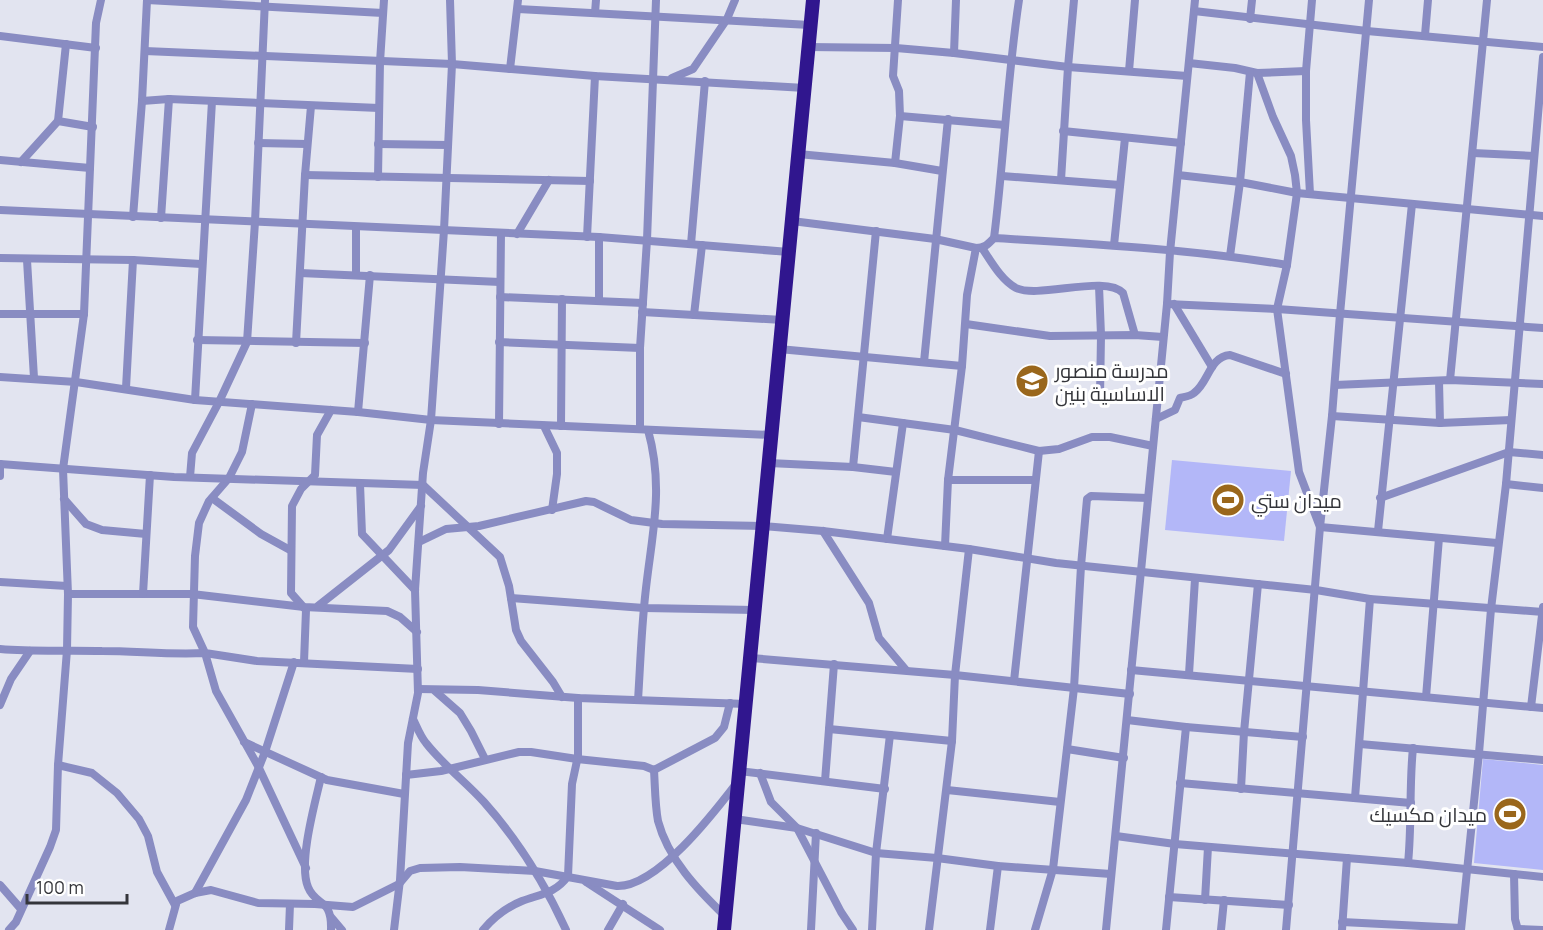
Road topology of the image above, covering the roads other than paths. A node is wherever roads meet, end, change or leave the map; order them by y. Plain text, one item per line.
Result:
1 (101, 0) edge
2 (147, 0) edge
3 (311, 0) edge
4 (384, 0) edge
5 (450, 0) edge
6 (596, 0) edge
7 (656, 0) edge
8 (735, 0) edge
9 (813, 0) edge
10 (898, 0) edge
11 (956, 0) edge
12 (1018, 0) edge
13 (1074, 0) edge
14 (1135, 0) edge
15 (1195, 0) edge
16 (1252, 0) edge
17 (1312, 0) edge
18 (1370, 0) edge
19 (1428, 0) edge
20 (1487, 0) edge
21 (219, 2) edge
22 (265, 4) edge
23 (518, 4) edge
24 (310, 9) junction
25 (1194, 11) junction
26 (383, 13) junction
27 (595, 13) junction
28 (655, 16) junction
29 (727, 19) junction
30 (1250, 19) junction
31 (810, 24) junction
32 (1310, 24) junction
33 (1367, 31) junction
34 (1425, 35) junction
35 (0, 36) edge
36 (1483, 41) junction
37 (66, 44) junction
38 (808, 47) junction
39 (1543, 47) edge
40 (96, 48) junction
41 (896, 48) junction
42 (145, 51) junction
43 (954, 52) junction
44 (262, 56) junction
45 (1543, 57) edge
46 (1010, 59) junction
47 (380, 62) junction
48 (1189, 63) junction
49 (452, 64) junction
50 (1068, 67) junction
51 (510, 69) junction
52 (1129, 71) junction
53 (1306, 71) junction
54 (1253, 73) junction
55 (595, 76) junction
56 (1187, 76) junction
57 (652, 79) junction
58 (668, 80) junction
59 (705, 81) junction
60 (805, 88) junction
61 (169, 99) junction
62 (1542, 99) edge
63 (142, 101) junction
64 (212, 101) junction
65 (260, 103) junction
66 (311, 106) junction
67 (379, 108) junction
68 (900, 116) junction
69 (948, 119) junction
70 (58, 120) junction
71 (1005, 125) junction
72 (93, 127) junction
73 (1063, 131) junction
74 (1125, 138) junction
75 (258, 143) junction
76 (1181, 143) junction
77 (307, 144) junction
78 (378, 144) junction
79 (448, 145) junction
80 (1473, 153) junction
81 (798, 154) junction
82 (1534, 156) junction
83 (0, 160) edge
84 (21, 162) junction
85 (895, 163) junction
86 (90, 168) junction
87 (942, 171) junction
88 (305, 175) junction
89 (1178, 175) junction
90 (1002, 176) junction
91 (378, 177) junction
92 (447, 178) junction
93 (549, 180) junction
94 (1061, 180) junction
95 (590, 181) junction
96 (1240, 182) junction
97 (1120, 185) junction
98 (1297, 193) junction
99 (1310, 194) junction
100 (1352, 198) junction
101 (1412, 204) junction
102 (1466, 209) junction
103 (0, 210) edge
104 (88, 215) junction
105 (1528, 215) junction
106 (1543, 216) edge
107 (133, 217) junction
108 (161, 218) junction
109 (204, 220) junction
110 (255, 222) junction
111 (792, 222) junction
112 (302, 224) junction
113 (356, 227) junction
114 (444, 230) junction
115 (876, 231) junction
116 (501, 233) junction
117 (517, 234) junction
118 (587, 237) junction
119 (599, 237) junction
120 (994, 238) junction
121 (935, 239) junction
122 (647, 240) junction
123 (691, 244) junction
124 (702, 245) junction
125 (1114, 245) junction
126 (979, 248) junction
127 (789, 252) junction
128 (1170, 252) junction
129 (1230, 256) junction
130 (0, 258) edge
131 (87, 259) junction
132 (27, 260) junction
133 (133, 260) junction
134 (201, 264) junction
135 (1287, 265) junction
136 (300, 273) junction
137 (356, 274) junction
138 (370, 275) junction
139 (440, 279) junction
140 (500, 282) junction
141 (1099, 286) junction
142 (500, 297) junction
143 (562, 299) junction
144 (599, 301) junction
145 (643, 303) junction
146 (1171, 304) junction
147 (1277, 309) junction
148 (642, 312) junction
149 (31, 313) junction
150 (0, 314) edge
151 (84, 314) junction
152 (1340, 314) junction
153 (694, 315) junction
154 (1400, 318) junction
155 (782, 320) junction
156 (1456, 321) junction
157 (966, 324) junction
158 (1519, 326) junction
159 (1543, 328) edge
160 (1101, 335) junction
161 (1135, 335) junction
162 (1163, 337) junction
163 (197, 340) junction
164 (246, 342) junction
165 (296, 342) junction
166 (499, 342) junction
167 (364, 343) junction
168 (561, 345) junction
169 (640, 348) junction
170 (779, 349) junction
171 (865, 356) junction
172 (924, 362) junction
173 (962, 366) junction
174 (1212, 367) junction
175 (1286, 374) junction
176 (0, 376) edge
177 (34, 378) junction
178 (1450, 380) junction
179 (1439, 381) junction
180 (76, 382) junction
181 (1393, 383) junction
182 (1515, 383) junction
183 (1543, 384) edge
184 (1335, 386) junction
185 (126, 388) junction
186 (1100, 397) dead end
187 (195, 400) junction
188 (219, 402) junction
189 (252, 404) junction
190 (331, 410) junction
191 (358, 412) junction
192 (1332, 416) junction
193 (858, 417) junction
194 (1156, 419) junction
195 (430, 420) junction
196 (1389, 420) junction
197 (1511, 420) junction
198 (903, 423) junction
199 (1440, 423) junction
200 (499, 424) junction
201 (544, 426) junction
202 (561, 426) junction
203 (644, 429) junction
204 (955, 430) junction
205 (772, 435) junction
206 (1152, 446) junction
207 (1039, 451) junction
208 (1509, 452) junction
209 (1543, 455) edge
210 (769, 463) junction
211 (0, 464) edge
212 (853, 467) junction
213 (63, 469) junction
214 (896, 472) junction
215 (150, 475) junction
216 (0, 476) edge
217 (190, 477) junction
218 (229, 478) junction
219 (948, 480) junction
220 (1034, 480) junction
221 (308, 483) junction
222 (360, 484) junction
223 (1506, 484) junction
224 (423, 485) junction
225 (1543, 488) edge
226 (213, 498) junction
227 (1148, 498) junction
228 (1380, 498) junction
229 (64, 499) junction
230 (421, 504) junction
231 (552, 510) junction
232 (654, 523) junction
233 (763, 526) junction
234 (466, 527) junction
235 (1320, 527) junction
236 (823, 531) junction
237 (1378, 531) junction
238 (146, 534) junction
239 (887, 538) junction
240 (1439, 538) junction
241 (419, 542) junction
242 (1497, 543) junction
243 (945, 546) junction
244 (969, 549) junction
245 (290, 550) junction
246 (383, 555) junction
247 (1026, 559) junction
248 (1081, 566) junction
249 (1141, 573) junction
250 (1195, 579) junction
251 (0, 582) edge
252 (1258, 584) junction
253 (67, 590) junction
254 (416, 590) junction
255 (1316, 590) junction
256 (142, 594) junction
257 (192, 594) junction
258 (511, 598) junction
259 (1370, 599) junction
260 (1434, 605) junction
261 (318, 606) junction
262 (304, 607) junction
263 (1543, 607) edge
264 (644, 608) junction
265 (1491, 609) junction
266 (755, 610) junction
267 (1543, 612) edge
268 (417, 632) junction
269 (0, 649) edge
270 (67, 650) junction
271 (30, 651) junction
272 (205, 653) junction
273 (751, 658) junction
274 (294, 662) junction
275 (304, 662) junction
276 (834, 664) junction
277 (1539, 666) edge
278 (418, 669) junction
279 (906, 670) junction
280 (1131, 670) junction
281 (1189, 674) junction
282 (956, 675) junction
283 (1249, 680) junction
284 (1014, 681) junction
285 (1308, 687) junction
286 (1074, 688) junction
287 (418, 689) junction
288 (435, 691) junction
289 (1364, 691) junction
290 (1130, 694) junction
291 (562, 697) junction
292 (1426, 697) junction
293 (578, 698) junction
294 (638, 700) junction
295 (730, 703) junction
296 (1483, 703) junction
297 (746, 704) junction
298 (0, 705) edge
299 (1531, 707) junction
300 (1543, 708) edge
301 (413, 719) junction
302 (1128, 720) junction
303 (1186, 727) junction
304 (829, 729) junction
305 (1244, 732) junction
306 (891, 735) junction
307 (1304, 737) junction
308 (952, 741) junction
309 (244, 742) junction
310 (1360, 744) junction
311 (1067, 748) junction
312 (1413, 748) junction
313 (265, 752) junction
314 (1479, 753) junction
315 (1124, 758) junction
316 (485, 759) junction
317 (577, 759) junction
318 (1543, 760) edge
319 (58, 765) junction
320 (258, 766) junction
321 (451, 769) junction
322 (654, 770) junction
323 (760, 773) junction
324 (406, 775) junction
325 (739, 775) junction
326 (321, 777) junction
327 (825, 781) junction
328 (1180, 783) junction
329 (885, 789) junction
330 (1241, 789) junction
331 (947, 790) junction
332 (404, 794) junction
333 (1298, 794) junction
334 (1355, 798) junction
335 (1060, 802) junction
336 (1411, 803) junction
337 (735, 819) junction
338 (797, 828) junction
339 (816, 833) junction
340 (1116, 836) junction
341 (1175, 844) junction
342 (1208, 847) junction
343 (876, 853) junction
344 (1293, 853) junction
345 (673, 854) junction
346 (937, 858) junction
347 (1347, 858) junction
348 (1408, 863) junction
349 (815, 865) junction
350 (998, 866) junction
351 (306, 868) junction
352 (1053, 869) junction
353 (1467, 869) junction
354 (535, 871) junction
355 (1111, 874) junction
356 (1514, 874) junction
357 (568, 876) junction
358 (1543, 877) edge
359 (580, 879) junction
360 (399, 884) junction
361 (0, 885) edge
362 (195, 893) junction
363 (548, 894) junction
364 (1169, 897) junction
365 (1205, 900) junction
366 (1224, 900) junction
367 (290, 904) junction
368 (326, 904) junction
369 (623, 904) junction
370 (175, 905) junction
371 (1289, 905) junction
372 (21, 909) junction
373 (331, 917) junction
374 (725, 923) edge
375 (1342, 926) edge
376 (1398, 927) edge
377 (1461, 929) edge
378 (1518, 929) edge
379 (9, 930) edge
380 (169, 930) edge
381 (289, 930) edge
382 (331, 930) edge
383 (342, 930) edge
384 (394, 930) edge
385 (483, 930) edge
386 (566, 930) edge
387 (608, 930) edge
388 (660, 930) edge
389 (811, 930) edge
390 (853, 930) edge
391 (872, 930) edge
392 (929, 930) edge
393 (990, 930) edge
394 (1035, 930) edge
395 (1106, 930) edge
396 (1166, 930) edge
397 (1221, 930) edge
398 (1286, 930) edge
399 (1543, 930) edge

1 - 40 street
2 - 21 street
2 - 42 street
3 - 24 street
4 - 26 street
5 - 49 street
6 - 27 street
7 - 28 street
8 - 29 street
9 - 31 highway
10 - 41 street
11 - 43 street
12 - 46 street
13 - 50 street
14 - 52 street
15 - 25 street
16 - 30 street
17 - 32 street
18 - 33 street
19 - 34 street
20 - 36 street
21 - 22 street
22 - 24 street
22 - 44 street
23 - 27 street
23 - 51 street
24 - 26 street
25 - 30 street
25 - 48 street
26 - 47 street
27 - 28 street
28 - 29 street
28 - 57 street
29 - 31 street
29 - 58 street
30 - 32 street
31 - 38 highway
32 - 33 street
32 - 53 street
33 - 34 street
33 - 100 street
34 - 36 street
35 - 37 street
36 - 39 street
36 - 80 street
37 - 40 street
37 - 70 street
38 - 41 street
38 - 60 highway
40 - 72 street
41 - 43 street
41 - 68 street
42 - 44 street
42 - 63 street
43 - 46 street
44 - 47 street
44 - 65 street
45 - 62 street
46 - 50 street
46 - 71 street
47 - 49 street
47 - 67 street
48 - 54 street
48 - 56 street
49 - 51 street
49 - 79 street
50 - 52 street
50 - 73 street
51 - 55 street
52 - 56 street
53 - 54 street
53 - 99 street
54 - 96 street
54 - 98 street
55 - 57 street
55 - 95 street
56 - 76 street
57 - 58 street
57 - 122 street
58 - 59 street
59 - 60 street
59 - 123 street
60 - 81 highway
61 - 63 street
61 - 64 street
61 - 108 street
62 - 82 street
63 - 107 street
64 - 65 street
64 - 109 street
65 - 66 street
65 - 75 street
66 - 67 street
66 - 77 street
67 - 78 street
68 - 69 street
68 - 85 street
69 - 71 street
69 - 87 street
70 - 72 street
70 - 84 street
71 - 90 street
72 - 86 street
73 - 74 street
73 - 94 street
74 - 76 street
74 - 97 street
75 - 77 street
75 - 110 street
76 - 89 street
77 - 88 street
78 - 79 street
78 - 91 street
79 - 92 street
80 - 82 street
80 - 102 street
81 - 85 street
81 - 111 highway
82 - 105 street
83 - 84 street
84 - 86 street
85 - 87 street
86 - 104 street
87 - 121 street
88 - 91 street
88 - 112 street
89 - 96 street
89 - 128 street
90 - 94 street
90 - 120 street
91 - 92 street
92 - 93 street
92 - 114 street
93 - 95 street
93 - 117 street
94 - 97 street
95 - 118 street
96 - 98 street
96 - 129 street
97 - 125 street
98 - 99 street
98 - 135 street
99 - 100 street
100 - 101 street
100 - 152 street
101 - 102 street
101 - 154 street
102 - 105 street
102 - 156 street
103 - 104 street
104 - 107 street
104 - 131 street
105 - 106 street
105 - 158 street
107 - 108 street
108 - 109 street
109 - 110 street
109 - 134 street
110 - 112 street
110 - 164 street
111 - 115 street
111 - 127 highway
112 - 113 street
112 - 136 street
113 - 114 street
113 - 137 street
114 - 116 street
114 - 139 street
115 - 121 street
115 - 171 street
116 - 117 street
116 - 140 street
117 - 118 street
118 - 119 street
119 - 122 street
119 - 144 street
120 - 125 street
120 - 126 street
121 - 126 street
121 - 172 street
122 - 123 street
122 - 145 street
123 - 124 street
124 - 127 street
124 - 153 street
125 - 128 street
126 - 141 street
126 - 157 street
127 - 155 highway
128 - 129 street
128 - 146 street
129 - 135 street
130 - 132 street
131 - 132 street
131 - 133 street
131 - 151 street
132 - 149 street
133 - 134 street
133 - 185 street
134 - 163 street
135 - 147 street
136 - 137 street
136 - 165 street
137 - 138 street
138 - 139 street
138 - 167 street
139 - 140 street
139 - 195 street
140 - 142 street
141 - 160 street
141 - 161 street
142 - 143 street
142 - 166 street
143 - 144 street
143 - 168 street
144 - 145 street
145 - 148 street
146 - 147 street
146 - 162 street
146 - 174 street
147 - 152 street
147 - 175 street
148 - 153 street
148 - 169 street
149 - 150 street
149 - 151 street
149 - 177 street
151 - 180 street
152 - 154 street
152 - 184 street
153 - 155 street
154 - 156 street
154 - 181 street
155 - 170 highway
156 - 158 street
156 - 178 street
157 - 160 street
157 - 173 street
158 - 159 street
158 - 182 street
160 - 161 street
160 - 186 street
161 - 162 street
162 - 194 street
163 - 164 street
163 - 187 street
164 - 165 street
164 - 188 street
165 - 167 street
166 - 168 street
166 - 200 street
167 - 191 street
168 - 169 street
168 - 202 street
169 - 203 street
170 - 171 street
170 - 205 highway
171 - 172 street
171 - 193 street
172 - 173 street
173 - 204 street
174 - 175 street
174 - 194 street
175 - 235 street
176 - 177 street
177 - 180 street
178 - 179 street
178 - 182 street
179 - 181 street
179 - 199 street
180 - 185 street
180 - 213 street
181 - 184 street
181 - 196 street
182 - 183 street
182 - 197 street
184 - 192 street
185 - 187 street
187 - 188 street
188 - 189 street
188 - 217 street
189 - 190 street
189 - 218 street
190 - 191 street
190 - 221 street
191 - 195 street
192 - 196 street
192 - 235 street
193 - 198 street
193 - 212 street
194 - 206 street
195 - 200 street
195 - 224 street
196 - 199 street
196 - 228 street
197 - 199 street
197 - 208 street
198 - 204 street
198 - 214 street
200 - 201 street
201 - 202 street
201 - 231 street
202 - 203 street
203 - 205 street
203 - 232 street
204 - 207 street
204 - 219 street
205 - 210 highway
206 - 207 street
206 - 227 street
207 - 220 street
208 - 209 street
208 - 223 street
208 - 228 street
210 - 212 street
210 - 233 highway
211 - 213 street
211 - 216 street
212 - 214 street
213 - 215 street
213 - 229 street
214 - 239 street
215 - 217 street
215 - 238 street
217 - 218 street
218 - 221 street
218 - 226 street
219 - 220 street
219 - 243 street
220 - 247 street
221 - 222 street
221 - 245 street
222 - 224 street
222 - 246 street
223 - 225 street
223 - 242 street
224 - 230 street
224 - 234 street
226 - 245 street
226 - 257 street
227 - 248 street
227 - 249 street
228 - 237 street
229 - 238 street
229 - 253 street
230 - 241 street
230 - 246 street
231 - 232 street
231 - 234 street
232 - 233 street
232 - 264 street
233 - 236 street
233 - 266 highway
234 - 241 street
234 - 258 street
235 - 237 street
235 - 255 street
236 - 239 street
236 - 279 street
237 - 240 street
238 - 256 street
239 - 243 street
240 - 242 street
240 - 260 street
241 - 254 street
242 - 265 street
243 - 244 street
244 - 247 street
244 - 282 street
245 - 262 street
246 - 254 street
246 - 261 street
247 - 248 street
247 - 284 street
248 - 249 street
248 - 286 street
249 - 250 street
249 - 280 street
250 - 252 street
250 - 281 street
251 - 253 street
252 - 255 street
252 - 283 street
253 - 256 street
253 - 270 street
254 - 268 street
255 - 259 street
255 - 285 street
256 - 257 street
257 - 262 street
257 - 272 street
258 - 264 street
258 - 291 street
259 - 260 street
259 - 289 street
260 - 265 street
260 - 292 street
261 - 262 street
261 - 268 street
262 - 275 street
263 - 267 street
264 - 266 street
264 - 294 street
265 - 267 street
265 - 296 street
266 - 273 highway
267 - 277 street
268 - 278 street
269 - 271 street
270 - 271 street
270 - 272 street
270 - 319 street
271 - 298 street
272 - 274 street
272 - 309 street
273 - 276 street
273 - 297 highway
274 - 275 street
274 - 313 street
275 - 278 street
276 - 279 street
276 - 304 street
277 - 299 street
278 - 287 street
279 - 282 street
280 - 281 street
280 - 290 street
281 - 283 street
282 - 284 street
282 - 308 street
283 - 285 street
283 - 305 street
284 - 286 street
285 - 289 street
285 - 307 street
286 - 290 street
286 - 311 street
287 - 288 street
287 - 301 street
288 - 291 street
288 - 316 street
289 - 292 street
289 - 310 street
290 - 302 street
291 - 293 street
292 - 296 street
293 - 294 street
293 - 317 street
294 - 295 street
295 - 297 street
295 - 322 street
296 - 299 street
296 - 314 street
297 - 325 highway
299 - 300 street
301 - 321 street
301 - 324 street
302 - 303 street
302 - 315 street
303 - 305 street
303 - 328 street
304 - 306 street
304 - 327 street
305 - 307 street
305 - 330 street
306 - 308 street
306 - 329 street
307 - 333 street
308 - 331 street
309 - 313 street
309 - 320 street
310 - 312 street
310 - 334 street
311 - 315 street
311 - 335 street
312 - 314 street
312 - 336 street
313 - 320 street
313 - 326 street
314 - 318 street
314 - 353 street
315 - 340 street
316 - 317 street
316 - 321 street
317 - 322 street
317 - 357 street
319 - 370 street
319 - 372 street
320 - 351 street
320 - 362 street
321 - 324 street
321 - 354 street
322 - 345 street
323 - 325 street
323 - 327 street
323 - 338 street
324 - 332 street
325 - 337 highway
325 - 345 street
326 - 332 street
326 - 351 street
327 - 329 street
328 - 330 street
328 - 341 street
329 - 343 street
330 - 333 street
331 - 335 street
331 - 346 street
332 - 360 street
333 - 334 street
333 - 344 street
334 - 336 street
335 - 352 street
336 - 348 street
337 - 338 street
337 - 374 highway
338 - 339 street
338 - 349 street
339 - 343 street
339 - 349 street
340 - 341 street
340 - 355 street
341 - 342 street
341 - 364 street
342 - 344 street
342 - 365 street
343 - 346 street
343 - 391 street
344 - 347 street
344 - 371 street
345 - 359 street
345 - 374 street
346 - 350 street
346 - 392 street
347 - 348 street
347 - 375 street
348 - 353 street
349 - 389 street
349 - 390 street
350 - 352 street
350 - 393 street
351 - 368 street
352 - 355 street
352 - 394 street
353 - 356 street
353 - 377 street
354 - 357 street
354 - 360 street
354 - 363 street
355 - 395 street
356 - 358 street
356 - 378 street
357 - 359 street
357 - 363 street
359 - 369 street
360 - 368 street
360 - 384 street
361 - 372 street
362 - 367 street
362 - 370 street
363 - 385 street
363 - 386 street
364 - 365 street
364 - 396 street
365 - 366 street
366 - 371 street
366 - 397 street
367 - 368 street
367 - 381 street
368 - 373 street
369 - 387 street
369 - 388 street
370 - 380 street
371 - 398 street
372 - 379 street
373 - 382 street
373 - 383 street
375 - 376 street
376 - 377 street
378 - 399 street

